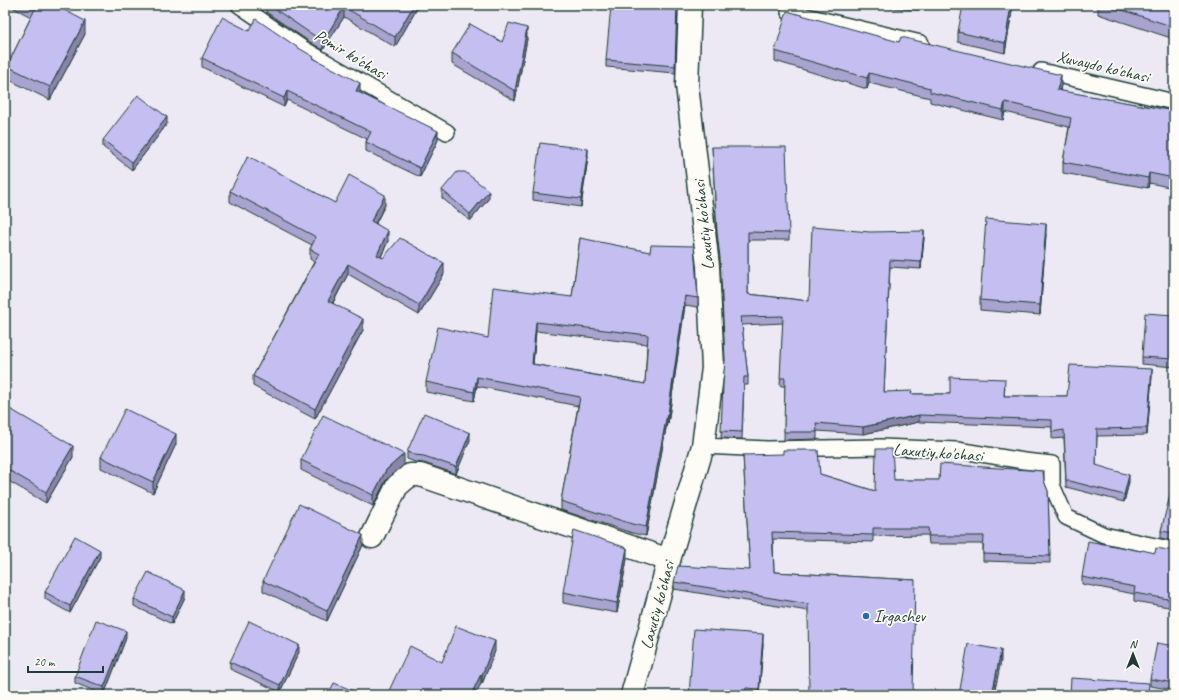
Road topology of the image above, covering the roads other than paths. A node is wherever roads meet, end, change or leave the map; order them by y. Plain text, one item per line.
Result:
1 (239, 5) edge
2 (690, 5) edge
3 (789, 12) edge
4 (936, 46) edge
5 (1028, 68) edge
6 (1174, 102) edge
7 (446, 132) dead end
8 (703, 446) junction
9 (372, 537) dead end
10 (1174, 550) edge
11 (669, 560) junction
12 (632, 695) edge

1 - 7 lane, Pomir ko'chasi
2 - 8 street, Laxutiy ko'chasi
3 - 4 lane
5 - 6 lane, Xuvaydo ko'chasi
8 - 10 lane, Laxutiy ko'chasi
8 - 11 street, Laxutiy ko'chasi
9 - 11 street
11 - 12 street, Laxutiy ko'chasi

